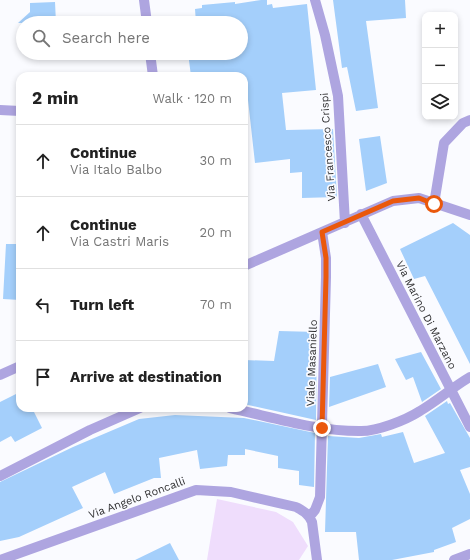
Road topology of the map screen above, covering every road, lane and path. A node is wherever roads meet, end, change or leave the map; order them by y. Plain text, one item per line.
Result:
1 (144, 0) edge
2 (315, 0) edge
3 (146, 16) edge
4 (151, 60) edge
5 (152, 72) edge
6 (0, 110) edge
7 (16, 112) edge
8 (470, 120) edge
9 (434, 204) junction
10 (361, 214) junction
11 (470, 215) edge
12 (345, 223) junction
13 (322, 232) junction
14 (248, 264) edge
15 (16, 368) edge
16 (0, 376) edge
17 (470, 377) edge
18 (450, 389) junction
19 (131, 412) edge
20 (248, 412) edge
21 (470, 427) edge
22 (322, 428) junction
23 (0, 476) edge
24 (310, 516) junction
25 (470, 554) edge
26 (1, 560) edge
27 (317, 560) edge
28 (454, 560) edge

1 - 3 street
2 - 12 street, Via Francesco Crispi
4 - 5 street
6 - 7 street
8 - 9 street
9 - 10 street
9 - 11 street
10 - 12 street
10 - 18 street, Via Marino Di Marzano
12 - 13 street
13 - 14 street
13 - 22 street, Viale Masaniello
15 - 16 street
17 - 18 street
18 - 21 street, Via Marino Di Marzano
18 - 22 street
19 - 23 street
20 - 22 street
22 - 24 street, Viale Masaniello
24 - 26 street, Via Angelo Roncalli
24 - 27 street
25 - 28 street

